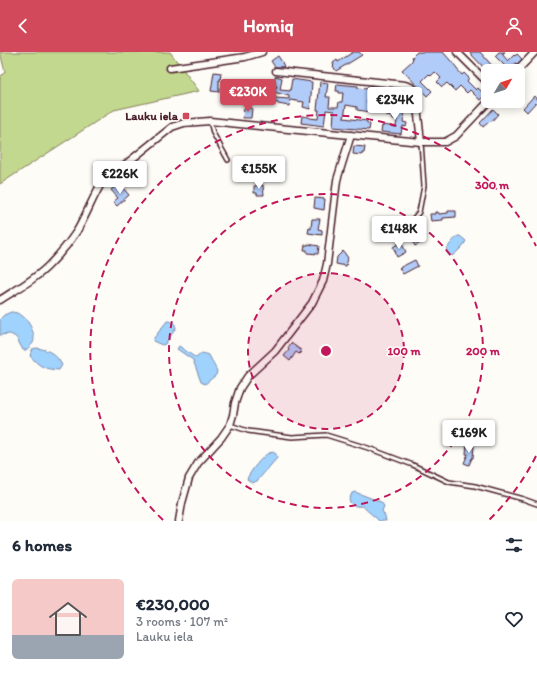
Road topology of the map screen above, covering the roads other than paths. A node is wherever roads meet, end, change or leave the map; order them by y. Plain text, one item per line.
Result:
1 (262, 52) edge
2 (457, 52) edge
3 (535, 52) edge
4 (524, 64) edge
5 (170, 68) dead end
6 (276, 71) dead end
7 (481, 76) edge
8 (482, 108) edge
9 (210, 121) junction
10 (351, 135) junction
11 (421, 142) junction
12 (228, 160) dead end
13 (401, 233) dead end
14 (0, 300) edge
15 (230, 425) junction
16 (537, 504) edge
17 (179, 521) edge

1 - 5 street
2 - 7 street
3 - 4 street
6 - 11 street
8 - 11 street
9 - 10 street
9 - 12 lane
9 - 14 street
10 - 11 street
10 - 15 street
11 - 13 lane
15 - 16 lane
15 - 17 street

